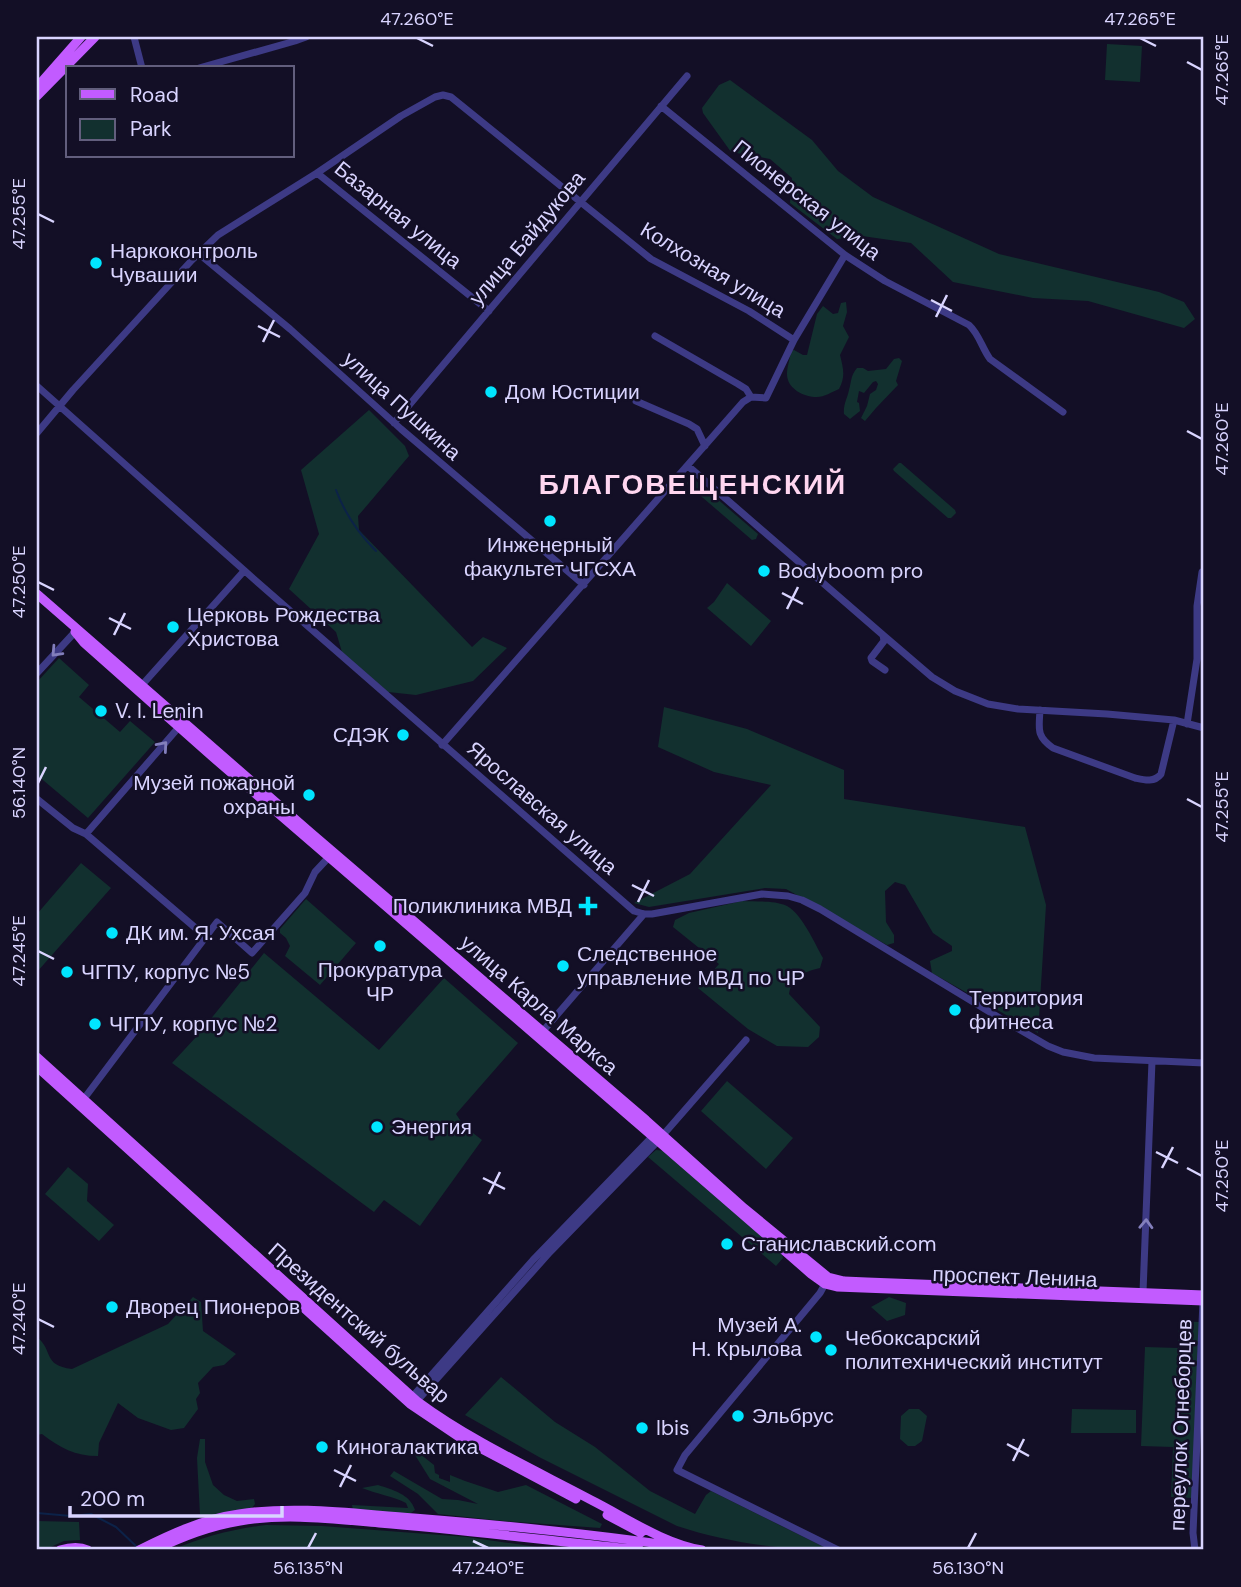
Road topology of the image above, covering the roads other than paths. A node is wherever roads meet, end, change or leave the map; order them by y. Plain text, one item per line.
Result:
1 (81, 37) edge
2 (95, 37) edge
3 (134, 37) edge
4 (306, 37) edge
5 (141, 66) edge
6 (206, 66) edge
7 (687, 76) dead end
8 (38, 92) edge
9 (662, 106) junction
10 (317, 173) junction
11 (580, 202) junction
12 (198, 253) junction
13 (845, 255) junction
14 (489, 311) junction
15 (655, 335) dead end
16 (794, 340) junction
17 (37, 386) edge
18 (751, 397) junction
19 (636, 401) dead end
20 (60, 406) junction
21 (1063, 412) dead end
22 (394, 423) junction
23 (37, 433) edge
24 (705, 446) junction
25 (688, 466) junction
26 (244, 571) junction
27 (1204, 571) edge
28 (584, 585) junction
29 (37, 594) edge
30 (76, 630) junction
31 (883, 635) junction
32 (885, 670) dead end
33 (37, 673) edge
34 (142, 685) junction
35 (1040, 710) junction
36 (1174, 720) junction
37 (1187, 724) junction
38 (179, 727) junction
39 (1204, 729) edge
40 (442, 745) junction
41 (37, 799) edge
42 (86, 835) junction
43 (331, 854) junction
44 (644, 914) junction
45 (206, 937) junction
46 (540, 1034) junction
47 (746, 1040) dead end
48 (37, 1058) edge
49 (1152, 1061) junction
50 (1204, 1063) edge
51 (37, 1067) edge
52 (81, 1102) junction
53 (658, 1137) junction
54 (826, 1280) junction
55 (1140, 1295) junction
56 (1204, 1298) edge
57 (413, 1401) junction
58 (613, 1515) junction
59 (622, 1523) junction
60 (617, 1539) junction
61 (168, 1540) junction
62 (605, 1542) junction
63 (664, 1544) junction
64 (681, 1549) edge
65 (60, 1550) edge
66 (88, 1550) edge
67 (139, 1550) edge
68 (154, 1550) edge
69 (639, 1550) edge
70 (702, 1550) edge
71 (838, 1550) edge
72 (1195, 1550) edge

1 - 8 main road
2 - 8 main road
3 - 5 street
4 - 6 street
7 - 9 street, улица Байдукова
9 - 11 street, улица Байдукова
9 - 13 street, Пионерская улица
10 - 11 street, Колхозная улица
10 - 12 street
10 - 14 street, Базарная улица
11 - 14 street, улица Байдукова
11 - 16 street, Колхозная улица
12 - 20 street
12 - 22 street, улица Пушкина
13 - 16 street, Колхозная улица
13 - 21 street, Пионерская улица
14 - 22 street, улица Байдукова
15 - 18 street
16 - 18 street, Колхозная улица
17 - 20 street, Ярославская улица
18 - 24 street
19 - 24 street
20 - 23 street
20 - 26 street, Ярославская улица
22 - 28 street, улица Пушкина
24 - 25 street
25 - 28 street
25 - 31 street
26 - 34 street
26 - 40 street, Ярославская улица
27 - 37 street
28 - 40 street
29 - 30 main road, улица Карла Маркса
30 -> 33 street
30 - 34 main road, улица Карла Маркса
30 - 38 main road, улица Карла Маркса
31 - 32 street
31 - 35 street
34 - 43 main road, улица Карла Маркса
35 - 36 street
35 - 36 street
36 - 37 street
37 - 39 street
42 -> 38 street
38 - 43 main road, улица Карла Маркса
40 - 44 street, Ярославская улица
41 - 42 street
42 - 45 street
43 - 45 street
43 - 46 main road, улица Карла Маркса
44 - 46 street
44 - 49 street
45 - 52 street
46 - 53 main road, улица Карла Маркса
47 - 53 street
48 - 52 main road, Президентский бульвар
49 - 50 street
55 -> 49 street
51 - 52 main road, Президентский бульвар
52 - 57 main road, Президентский бульвар
53 - 54 main road, улица Карла Маркса
53 - 57 street
54 - 55 main road, проспект Ленина
54 - 71 street
55 - 56 main road, проспект Ленина
56 - 72 street, переулок Огнеборцев
57 - 58 main road, Президентский бульвар
58 - 59 main road
58 - 62 main road
58 - 64 main road, Президентский бульвар
59 - 60 main road
59 - 63 main road
60 - 62 main road
60 - 63 main road
61 - 62 main road
61 - 67 main road
61 - 68 main road
62 - 69 main road
63 - 64 main road
64 - 70 main road, Президентский бульвар
65 - 66 main road

